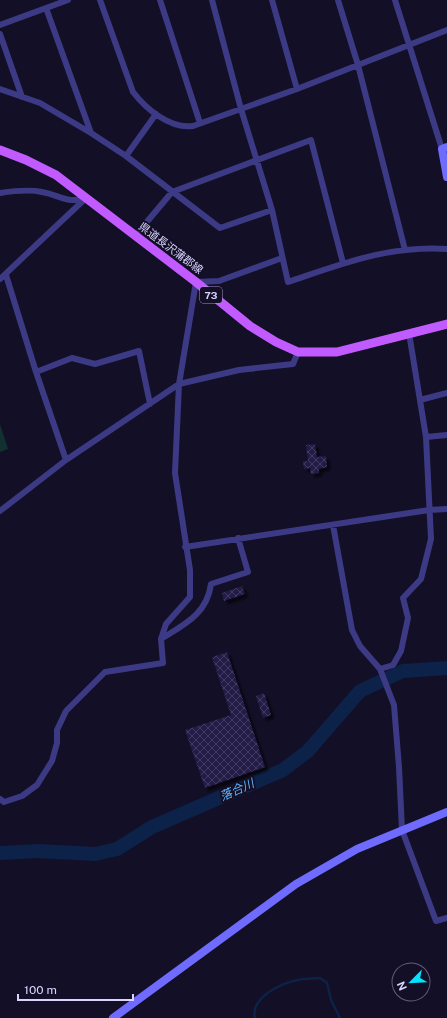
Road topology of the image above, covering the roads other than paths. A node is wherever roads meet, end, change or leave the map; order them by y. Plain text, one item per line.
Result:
1 (68, 0) edge
2 (100, 0) edge
3 (160, 0) edge
4 (212, 0) edge
5 (272, 0) edge
6 (338, 0) edge
7 (395, 0) edge
8 (46, 8) junction
9 (0, 25) edge
10 (447, 30) edge
11 (0, 34) edge
12 (409, 44) junction
13 (358, 65) junction
14 (0, 89) edge
15 (297, 89) junction
16 (22, 97) junction
17 (241, 109) junction
18 (156, 114) junction
19 (200, 123) junction
20 (91, 133) junction
21 (444, 148) edge
22 (0, 150) edge
23 (126, 156) junction
24 (258, 160) junction
25 (447, 177) edge
26 (172, 192) junction
27 (0, 193) edge
28 (86, 198) junction
29 (272, 210) junction
30 (134, 236) junction
31 (447, 249) edge
32 (405, 250) junction
33 (282, 258) junction
34 (343, 263) junction
35 (6, 275) junction
36 (0, 279) edge
37 (196, 282) junction
38 (447, 324) edge
39 (409, 333) junction
40 (298, 352) junction
41 (36, 372) junction
42 (179, 384) junction
43 (447, 393) edge
44 (420, 400) junction
45 (150, 404) junction
46 (447, 435) edge
47 (426, 438) junction
48 (66, 460) junction
49 (447, 509) edge
50 (430, 510) junction
51 (0, 511) edge
52 (333, 525) junction
53 (238, 538) junction
54 (185, 547) junction
55 (161, 639) junction
56 (380, 670) junction
57 (0, 799) edge
58 (447, 812) edge
59 (402, 830) junction
60 (447, 918) edge
61 (113, 1018) edge

1 - 8 street
2 - 18 street
3 - 19 street
4 - 17 street
5 - 15 street
6 - 13 street
7 - 12 street
8 - 9 street
8 - 20 street
10 - 12 street
11 - 16 street
12 - 13 street
12 - 21 street
13 - 15 street
13 - 32 street
14 - 16 street
15 - 17 street
16 - 20 street
17 - 19 street
17 - 24 street
18 - 19 street
18 - 23 street
20 - 23 street
21 - 25 street
22 - 28 main road, 県道長沢蒲郡線 / 73
23 - 26 street
24 - 26 street
24 - 29 street
24 - 34 street
26 - 29 street
26 - 30 street
27 - 28 street
28 - 30 main road, 県道長沢蒲郡線 / 73
28 - 35 street
29 - 33 street
30 - 37 main road, 県道長沢蒲郡線 / 73
31 - 32 street
32 - 34 street
33 - 34 street
33 - 37 street
35 - 36 street
35 - 41 street
37 - 40 main road, 県道長沢蒲郡線 / 73
37 - 42 street
38 - 39 main road, 県道長沢蒲郡線 / 73
39 - 40 main road, 県道長沢蒲郡線 / 73
39 - 44 street
40 - 42 street
41 - 45 street
41 - 48 street
42 - 45 street
42 - 54 street
43 - 44 street
44 - 47 street
45 - 48 street
46 - 47 street
47 - 50 street
48 - 51 street
49 - 50 street
50 - 52 street
50 - 56 street
52 - 53 street
52 - 56 street
53 - 54 street
53 - 55 street
54 - 55 street
55 - 57 street
56 - 59 street
58 - 59 street
59 - 60 street
59 - 61 street

